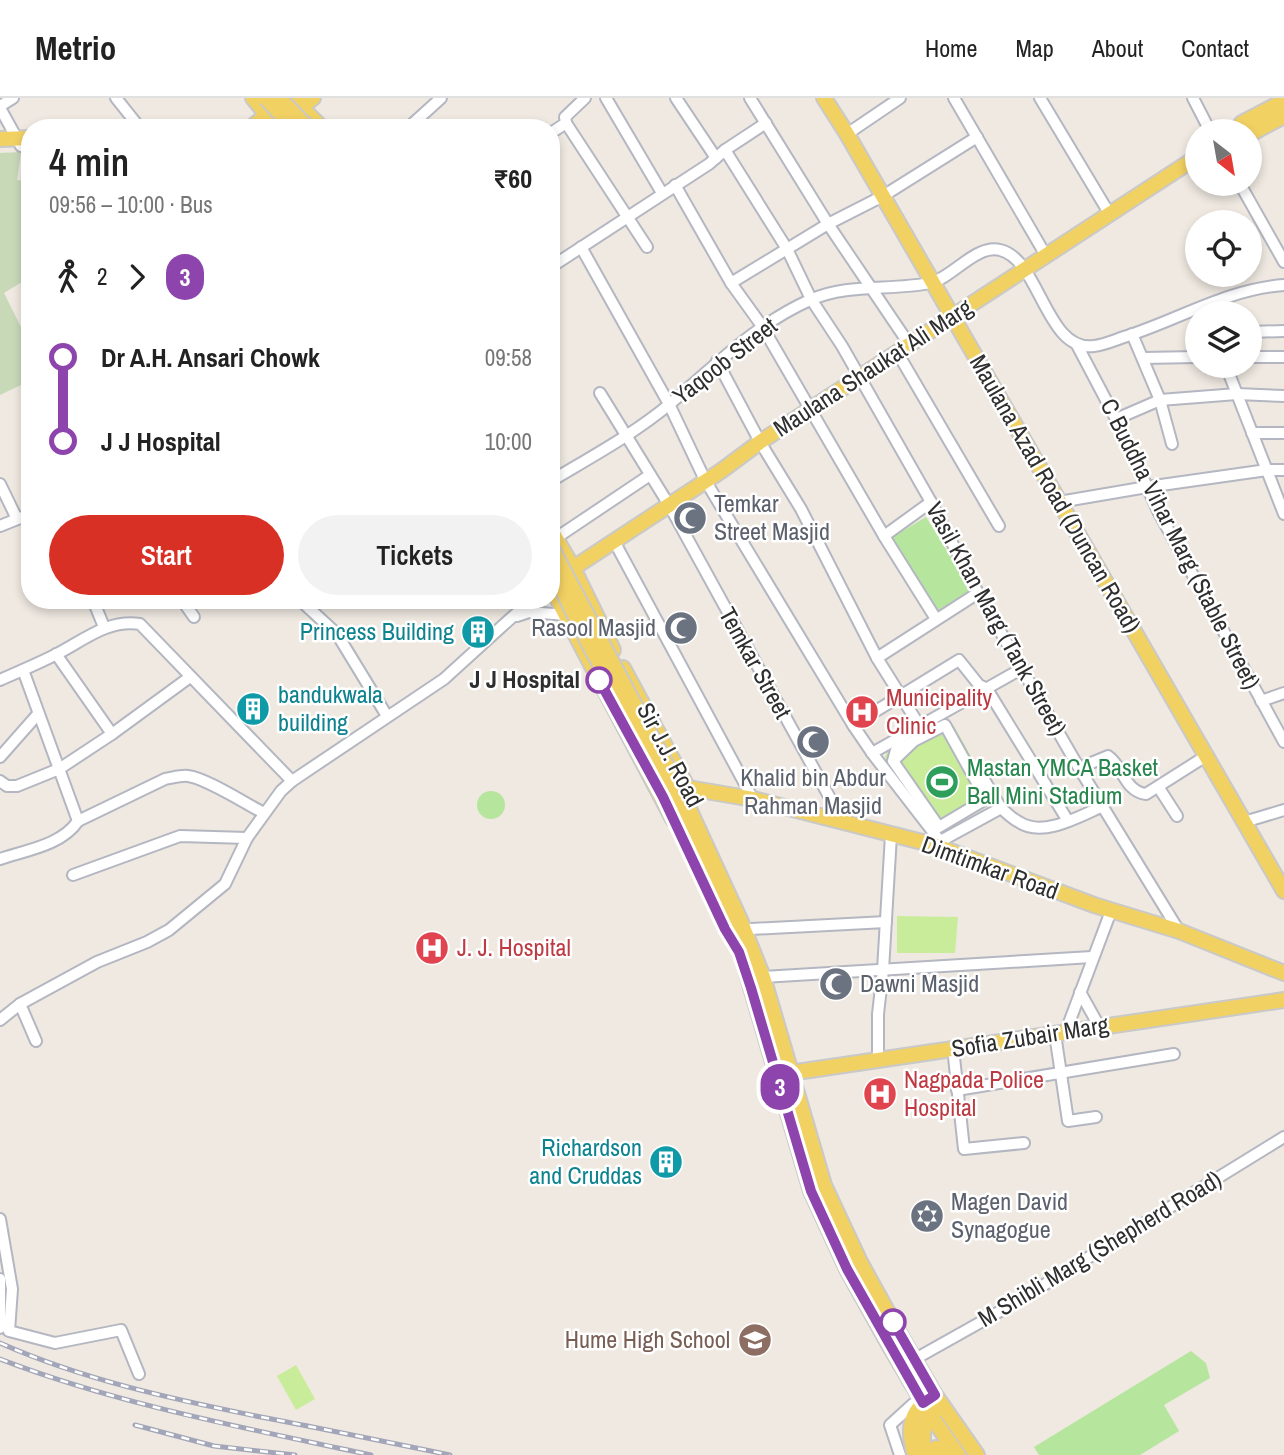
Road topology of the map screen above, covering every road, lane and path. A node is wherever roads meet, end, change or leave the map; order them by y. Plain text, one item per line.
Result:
1 (13, 98) edge
2 (116, 98) edge
3 (253, 98) edge
4 (266, 98) edge
5 (279, 98) edge
6 (286, 98) edge
7 (585, 98) edge
8 (606, 98) edge
9 (676, 98) edge
10 (750, 98) edge
11 (824, 98) edge
12 (884, 98) edge
13 (900, 98) edge
14 (954, 98) edge
15 (1040, 98) edge
16 (1193, 98) edge
17 (436, 100) edge
18 (302, 101) edge
19 (1278, 105) edge
20 (0, 107) edge
21 (880, 110) junction
22 (133, 119) edge
23 (269, 119) edge
24 (276, 119) edge
25 (279, 119) edge
26 (285, 119) edge
27 (299, 119) edge
28 (315, 119) edge
29 (417, 119) edge
30 (1204, 119) edge
31 (1250, 119) edge
32 (1262, 122) edge
33 (566, 123) junction
34 (766, 123) junction
35 (560, 127) edge
36 (847, 134) junction
37 (977, 137) junction
38 (21, 138) edge
39 (0, 139) edge
40 (21, 142) edge
41 (21, 142) edge
42 (0, 146) edge
43 (725, 150) junction
44 (716, 158) junction
45 (1185, 164) edge
46 (675, 185) junction
47 (662, 193) junction
48 (883, 196) junction
49 (1247, 196) edge
50 (1109, 213) junction
51 (627, 217) junction
52 (828, 224) junction
53 (581, 247) junction
54 (647, 247) dead end
55 (786, 249) junction
56 (1045, 254) junction
57 (560, 261) edge
58 (1284, 262) edge
59 (1024, 270) junction
60 (932, 282) junction
61 (731, 283) junction
62 (1284, 285) edge
63 (873, 288) junction
64 (811, 299) junction
65 (1225, 301) edge
66 (953, 316) junction
67 (1185, 316) edge
68 (762, 326) junction
69 (1284, 331) edge
70 (1262, 332) edge
71 (1132, 334) junction
72 (1077, 345) junction
73 (903, 348) junction
74 (1284, 356) edge
75 (1185, 357) edge
76 (1262, 357) edge
77 (1143, 358) junction
78 (717, 361) junction
79 (859, 377) junction
80 (1231, 378) edge
81 (600, 393) dead end
82 (1237, 394) junction
83 (1284, 396) edge
84 (1160, 400) junction
85 (669, 404) junction
86 (810, 410) junction
87 (1116, 419) junction
88 (1252, 433) junction
89 (1284, 433) edge
90 (627, 435) junction
91 (760, 442) junction
92 (1172, 444) dead end
93 (1267, 470) junction
94 (1284, 470) edge
95 (650, 475) junction
96 (560, 476) edge
97 (705, 480) junction
98 (0, 484) edge
99 (1147, 487) junction
100 (931, 502) junction
101 (1059, 502) junction
102 (669, 505) junction
103 (1283, 511) edge
104 (21, 517) edge
105 (17, 519) junction
106 (0, 526) edge
107 (999, 526) dead end
108 (560, 533) edge
109 (884, 536) junction
110 (614, 541) junction
111 (560, 548) edge
112 (560, 552) edge
113 (573, 568) junction
114 (560, 577) edge
115 (560, 585) edge
116 (978, 593) junction
117 (560, 603) edge
118 (97, 609) edge
119 (188, 609) edge
120 (310, 609) edge
121 (522, 609) edge
122 (566, 615) junction
123 (194, 617) dead end
124 (512, 618) junction
125 (936, 619) junction
126 (104, 627) junction
127 (56, 654) junction
128 (877, 658) junction
129 (1023, 668) junction
130 (23, 670) junction
131 (190, 677) junction
132 (0, 680) edge
133 (987, 689) junction
134 (1284, 693) edge
135 (900, 696) junction
136 (1261, 701) junction
137 (945, 713) junction
138 (38, 714) junction
139 (387, 716) junction
140 (919, 724) junction
141 (853, 725) junction
142 (112, 734) junction
143 (917, 738) joint
144 (1284, 742) edge
145 (872, 753) junction
146 (1206, 756) junction
147 (0, 757) edge
148 (1079, 768) junction
149 (60, 769) junction
150 (0, 781) edge
151 (292, 781) junction
152 (1158, 788) junction
153 (682, 797) junction
154 (753, 799) junction
155 (1103, 806) junction
156 (1001, 808) junction
157 (1284, 810) edge
158 (264, 813) junction
159 (1177, 816) dead end
160 (842, 820) junction
161 (78, 821) junction
162 (1068, 821) junction
163 (1244, 821) junction
164 (891, 835) junction
165 (247, 838) junction
166 (937, 843) junction
167 (0, 859) edge
168 (73, 875) dead end
169 (1284, 891) edge
170 (1111, 911) junction
171 (887, 922) junction
172 (751, 929) junction
173 (1179, 931) junction
174 (745, 949) junction
175 (1092, 957) junction
176 (883, 970) junction
177 (1284, 973) edge
178 (763, 977) junction
179 (1080, 992) junction
180 (1284, 1000) edge
181 (20, 1004) junction
182 (0, 1020) edge
183 (1099, 1026) junction
184 (1060, 1032) junction
185 (36, 1041) dead end
186 (953, 1048) junction
187 (1174, 1054) dead end
188 (878, 1060) junction
189 (1061, 1072) junction
190 (783, 1074) junction
191 (957, 1090) junction
192 (1096, 1118) dead end
193 (1284, 1137) edge
194 (1024, 1143) dead end
195 (0, 1220) edge
196 (0, 1279) edge
197 (0, 1326) edge
198 (915, 1359) junction
199 (139, 1374) dead end
200 (929, 1405) junction
201 (956, 1452) edge
202 (900, 1455) edge
203 (915, 1455) edge
204 (925, 1455) edge
205 (977, 1455) edge

1 - 20 street
2 - 22 street
3 - 23 main road
4 - 26 main road, bridge
5 - 27 main road, bridge
6 - 24 main road
7 - 33 street
8 - 47 street
9 - 44 street
10 - 34 street
11 - 36 main road, Maulana Azad Road (Duncan Road)
12 - 21 street
13 - 21 street
14 - 37 street
15 - 50 street
16 - 30 street
17 - 29 street
18 - 25 main road
18 - 28 main road
19 - 31 main road
19 - 32 main road
20 - 38 street
21 - 36 street
33 - 35 street
33 - 51 street
34 - 43 street
34 - 52 street
36 - 48 main road, Maulana Azad Road (Duncan Road)
37 - 48 street
37 - 56 street
39 - 40 main road
41 - 42 main road
43 - 44 street
43 - 55 street, Vasil Khan Marg (Tank Street)
44 - 46 street
45 - 50 main road, Maulana Shaukat Ali Marg
46 - 47 street
46 - 61 street
47 - 51 street
48 - 52 street
48 - 60 main road, Maulana Azad Road (Duncan Road)
49 - 58 street
50 - 56 main road, Maulana Shaukat Ali Marg
51 - 53 street
51 - 54 street
52 - 55 street
52 - 63 street
53 - 57 street
53 - 85 street
55 - 61 street
55 - 64 street, Vasil Khan Marg (Tank Street)
56 - 59 main road, Maulana Shaukat Ali Marg
59 - 60 street, Yaqoob Street
59 - 66 main road, Maulana Shaukat Ali Marg
59 - 72 street, C Buddha Vihar Marg (Stable Street)
60 - 63 street, Yaqoob Street
60 - 66 main road, Maulana Azad Road (Duncan Road)
61 - 68 street
62 - 65 street
63 - 64 street, Yaqoob Street
63 - 73 street
64 - 68 street, Yaqoob Street
64 - 79 street, Vasil Khan Marg (Tank Street)
66 - 73 main road, Maulana Shaukat Ali Marg
66 - 101 main road, Maulana Azad Road (Duncan Road)
67 - 71 street
68 - 78 street, Yaqoob Street
68 - 86 street
69 - 70 street
71 - 72 street
71 - 77 street
72 - 87 street, C Buddha Vihar Marg (Stable Street)
73 - 79 main road, Maulana Shaukat Ali Marg
73 - 107 street
74 - 76 street
75 - 77 street
77 - 84 street
78 - 85 street, Yaqoob Street
78 - 91 street
79 - 86 main road, Maulana Shaukat Ali Marg
79 - 100 street, Vasil Khan Marg (Tank Street)
80 - 82 street
81 - 90 street, Temkar Street
82 - 83 street
82 - 84 street
82 - 88 street
84 - 87 street
84 - 92 street
85 - 90 street, Yaqoob Street
85 - 97 street
86 - 91 main road, Maulana Shaukat Ali Marg
86 - 109 street
87 - 99 street, C Buddha Vihar Marg (Stable Street)
88 - 89 street
88 - 93 street
90 - 95 street, Temkar Street
90 - 96 street, Yaqoob Street
91 - 97 main road, Maulana Shaukat Ali Marg
91 - 128 street
93 - 94 street
93 - 99 street
93 - 103 street
95 - 102 street, Temkar Street
95 - 108 street
97 - 102 main road, Maulana Shaukat Ali Marg
97 - 141 street
98 - 105 street
99 - 101 street
99 - 136 street, C Buddha Vihar Marg (Stable Street)
100 - 109 street
100 - 116 street, Vasil Khan Marg (Tank Street)
101 - 146 main road, Maulana Azad Road (Duncan Road)
102 - 110 main road, Maulana Shaukat Ali Marg
102 - 160 street, Temkar Street
104 - 105 street
105 - 106 street
109 - 125 street
110 - 113 main road, Maulana Shaukat Ali Marg
110 - 154 street
111 - 113 main road, Sir J.J. Road
112 - 153 main road, bridge
113 - 114 main road, Maulana Shaukat Ali Marg
113 - 153 main road, Sir J.J. Road
115 - 153 main road, bridge
116 - 125 street
116 - 129 street, Vasil Khan Marg (Tank Street)
117 - 122 main road, Sir J.J. Road
118 - 126 street
119 - 123 street
120 - 139 street
121 - 124 street
122 - 124 street
122 - 174 main road, Sir J.J. Road
124 - 139 street
125 - 128 street
126 - 127 street
126 - 131 street
127 - 130 street
127 - 142 street
128 - 135 street
129 - 133 street
129 - 148 street, Vasil Khan Marg (Tank Street)
130 - 132 street
130 - 138 street
131 - 142 street
131 - 151 street
133 - 135 street
133 - 137 street
133 - 162 street
134 - 136 street
135 - 140 street
135 - 141 street
136 - 144 street, C Buddha Vihar Marg (Stable Street)
137 - 140 street
137 - 156 street
138 - 147 street
138 - 149 street
139 - 151 street
140 - 145 street
141 - 145 street
142 - 149 street
143 - 143 street
145 - 166 street
146 - 152 street
146 - 163 main road, Maulana Azad Road (Duncan Road)
148 - 152 street
148 - 155 street, Vasil Khan Marg (Tank Street)
149 - 150 street
149 - 161 street
151 - 158 street
152 - 159 street
153 - 154 main road, Dimtimkar Road
153 - 172 main road, Sir J.J. Road
153 - 174 main road
154 - 160 main road, Dimtimkar Road
155 - 162 street
155 - 173 street, Vasil Khan Marg (Tank Street)
156 - 162 street
156 - 166 street
157 - 163 street
158 - 161 street
158 - 165 street
160 - 164 main road, Dimtimkar Road
161 - 167 street
163 - 169 main road, Maulana Azad Road (Duncan Road)
164 - 166 main road, Dimtimkar Road
164 - 171 street
165 - 168 street
165 - 181 street
166 - 170 main road, Dimtimkar Road
170 - 173 main road, Dimtimkar Road
170 - 175 street
171 - 172 street
171 - 176 street
172 - 174 main road, Sir J.J. Road
173 - 177 main road, Dimtimkar Road
174 - 178 main road
174 - 190 main road
175 - 176 street
175 - 179 street
176 - 178 street
176 - 188 street
178 - 190 main road
179 - 183 street
179 - 184 street
180 - 183 main road, Sofia Zubair Marg
181 - 182 street
181 - 185 street
183 - 184 main road, Sofia Zubair Marg
184 - 186 main road, Sofia Zubair Marg
184 - 189 street
186 - 188 main road, Sofia Zubair Marg
186 - 191 street
187 - 189 street
188 - 190 main road, Sofia Zubair Marg
189 - 191 street
189 - 192 street
190 - 198 main road
190 - 200 main road
191 - 194 street
193 - 198 street, M Shibli Marg (Shepherd Road)
195 - 199 street
196 - 197 street
198 - 200 main road
200 - 201 main road
200 - 202 street
200 - 203 main road
200 - 204 main road
200 - 205 main road
201 - 204 main road

